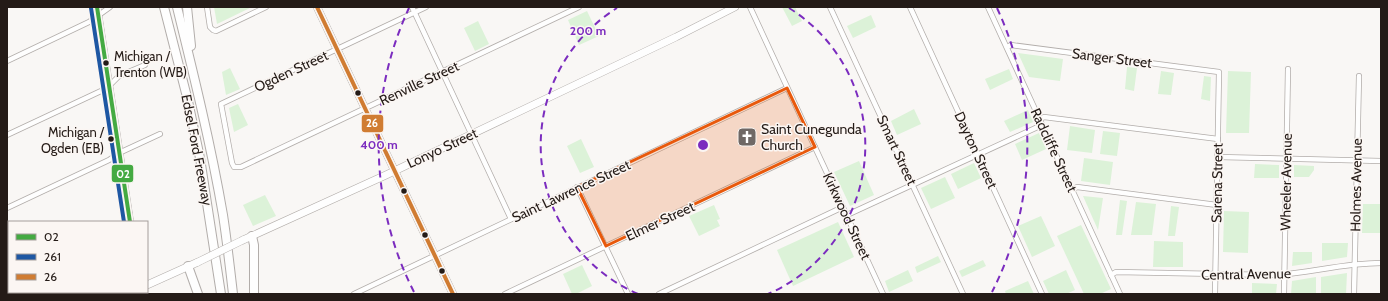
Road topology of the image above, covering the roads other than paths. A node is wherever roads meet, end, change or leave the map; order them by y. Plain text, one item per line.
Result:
1 (97, 7) edge
2 (110, 7) edge
3 (164, 7) edge
4 (177, 7) edge
5 (187, 7) edge
6 (207, 7) edge
7 (266, 7) edge
8 (317, 7) edge
9 (412, 7) edge
10 (426, 7) edge
11 (579, 7) edge
12 (735, 7) edge
13 (750, 7) edge
14 (830, 7) edge
15 (910, 7) edge
16 (988, 7) edge
17 (414, 12) junction
18 (98, 16) junction
19 (1007, 47) junction
20 (337, 49) junction
21 (7, 61) edge
22 (145, 65) dead end
23 (1288, 69) dead end
24 (193, 71) junction
25 (442, 72) junction
26 (1219, 72) joint
27 (1359, 76) dead end
28 (109, 86) junction
29 (787, 88) junction
30 (365, 109) junction
31 (1040, 119) junction
32 (1042, 125) junction
33 (160, 134) dead end
34 (7, 135) edge
35 (470, 135) junction
36 (1218, 139) junction
37 (815, 147) junction
38 (119, 153) junction
39 (978, 155) junction
40 (1218, 157) junction
41 (1287, 159) junction
42 (1357, 160) junction
43 (1381, 161) edge
44 (236, 168) joint
45 (394, 171) junction
46 (912, 185) junction
47 (578, 187) junction
48 (1072, 190) junction
49 (1217, 205) junction
50 (843, 207) junction
51 (7, 208) edge
52 (847, 216) junction
53 (511, 219) junction
54 (129, 221) edge
55 (252, 236) junction
56 (606, 246) junction
57 (435, 255) junction
58 (1381, 263) edge
59 (1354, 264) junction
60 (188, 266) junction
61 (1111, 275) junction
62 (1216, 275) junction
63 (1284, 275) junction
64 (148, 285) edge
65 (198, 294) edge
66 (221, 294) edge
67 (233, 294) edge
68 (254, 294) edge
69 (354, 294) edge
70 (453, 294) edge
71 (505, 294) edge
72 (628, 294) edge
73 (659, 294) edge
74 (882, 294) edge
75 (963, 294) edge
76 (1042, 294) edge
77 (1119, 294) edge
78 (1215, 294) edge
79 (1284, 294) edge
80 (1354, 294) edge

1 - 18 street
2 - 18 street
3 - 66 highway, Edsel Ford Freeway
4 - 24 highway, Edsel Ford Freeway
5 - 24 highway
6 - 7 street
8 - 20 street
9 - 17 street
10 - 17 street, Ogden Street
11 - 25 street, Renville Street
12 - 35 street, Lonyo Street
13 - 29 street, Kirkwood Street
14 - 46 street, Smart Street
15 - 39 street, Dayton Street
16 - 19 street, Radcliffe Street
17 - 20 street, Ogden Street
17 - 25 street
18 - 21 street
18 - 28 street
19 - 26 street, Sanger Street
19 - 31 street, Radcliffe Street
20 - 30 street
20 - 44 street, Ogden Street
22 - 28 street
23 - 41 street, Wheeler Avenue
24 - 67 highway, Edsel Ford Freeway
25 - 30 street, Renville Street
25 - 35 street
26 - 36 street, Sarena Street
27 - 42 street, Holmes Avenue
28 - 34 street
28 - 38 street
29 - 37 street, Kirkwood Street
29 - 47 street, Saint Lawrence Street
30 - 44 street, Renville Street
30 - 45 street
31 - 32 street, Radcliffe Street
31 - 36 street
32 - 39 street
32 - 48 street, Radcliffe Street
33 - 38 street
35 - 45 street, Lonyo Street
35 - 53 street
36 - 40 street, Sarena Street
37 - 50 street, Kirkwood Street
37 - 56 street, Elmer Street
38 - 51 street
38 - 54 street
39 - 46 street
39 - 76 street, Dayton Street
40 - 41 street
40 - 49 street, Sarena Street
41 - 42 street
41 - 63 street, Wheeler Avenue
42 - 43 street
42 - 59 street, Holmes Avenue
45 - 55 street, Lonyo Street
45 - 57 street
46 - 52 street
46 - 75 street, Smart Street
47 - 53 street, Saint Lawrence Street
47 - 56 street
48 - 49 street
48 - 61 street, Radcliffe Street
49 - 62 street, Sarena Street
50 - 52 street, Kirkwood Street
50 - 73 street
52 - 74 street, Kirkwood Street
53 - 57 street, Saint Lawrence Street
55 - 60 street, Lonyo Street, bridge
55 - 68 highway
56 - 71 street, Elmer Street
56 - 72 street
57 - 69 street, Saint Lawrence Street
57 - 70 street
58 - 59 street, Central Avenue
59 - 63 street, Central Avenue
59 - 80 street, Holmes Avenue
60 - 64 street, Lonyo Street
60 - 65 highway
61 - 62 street, Central Avenue
61 - 77 street, Radcliffe Street
62 - 63 street, Central Avenue
62 - 78 street, Sarena Street
63 - 79 street, Wheeler Avenue

